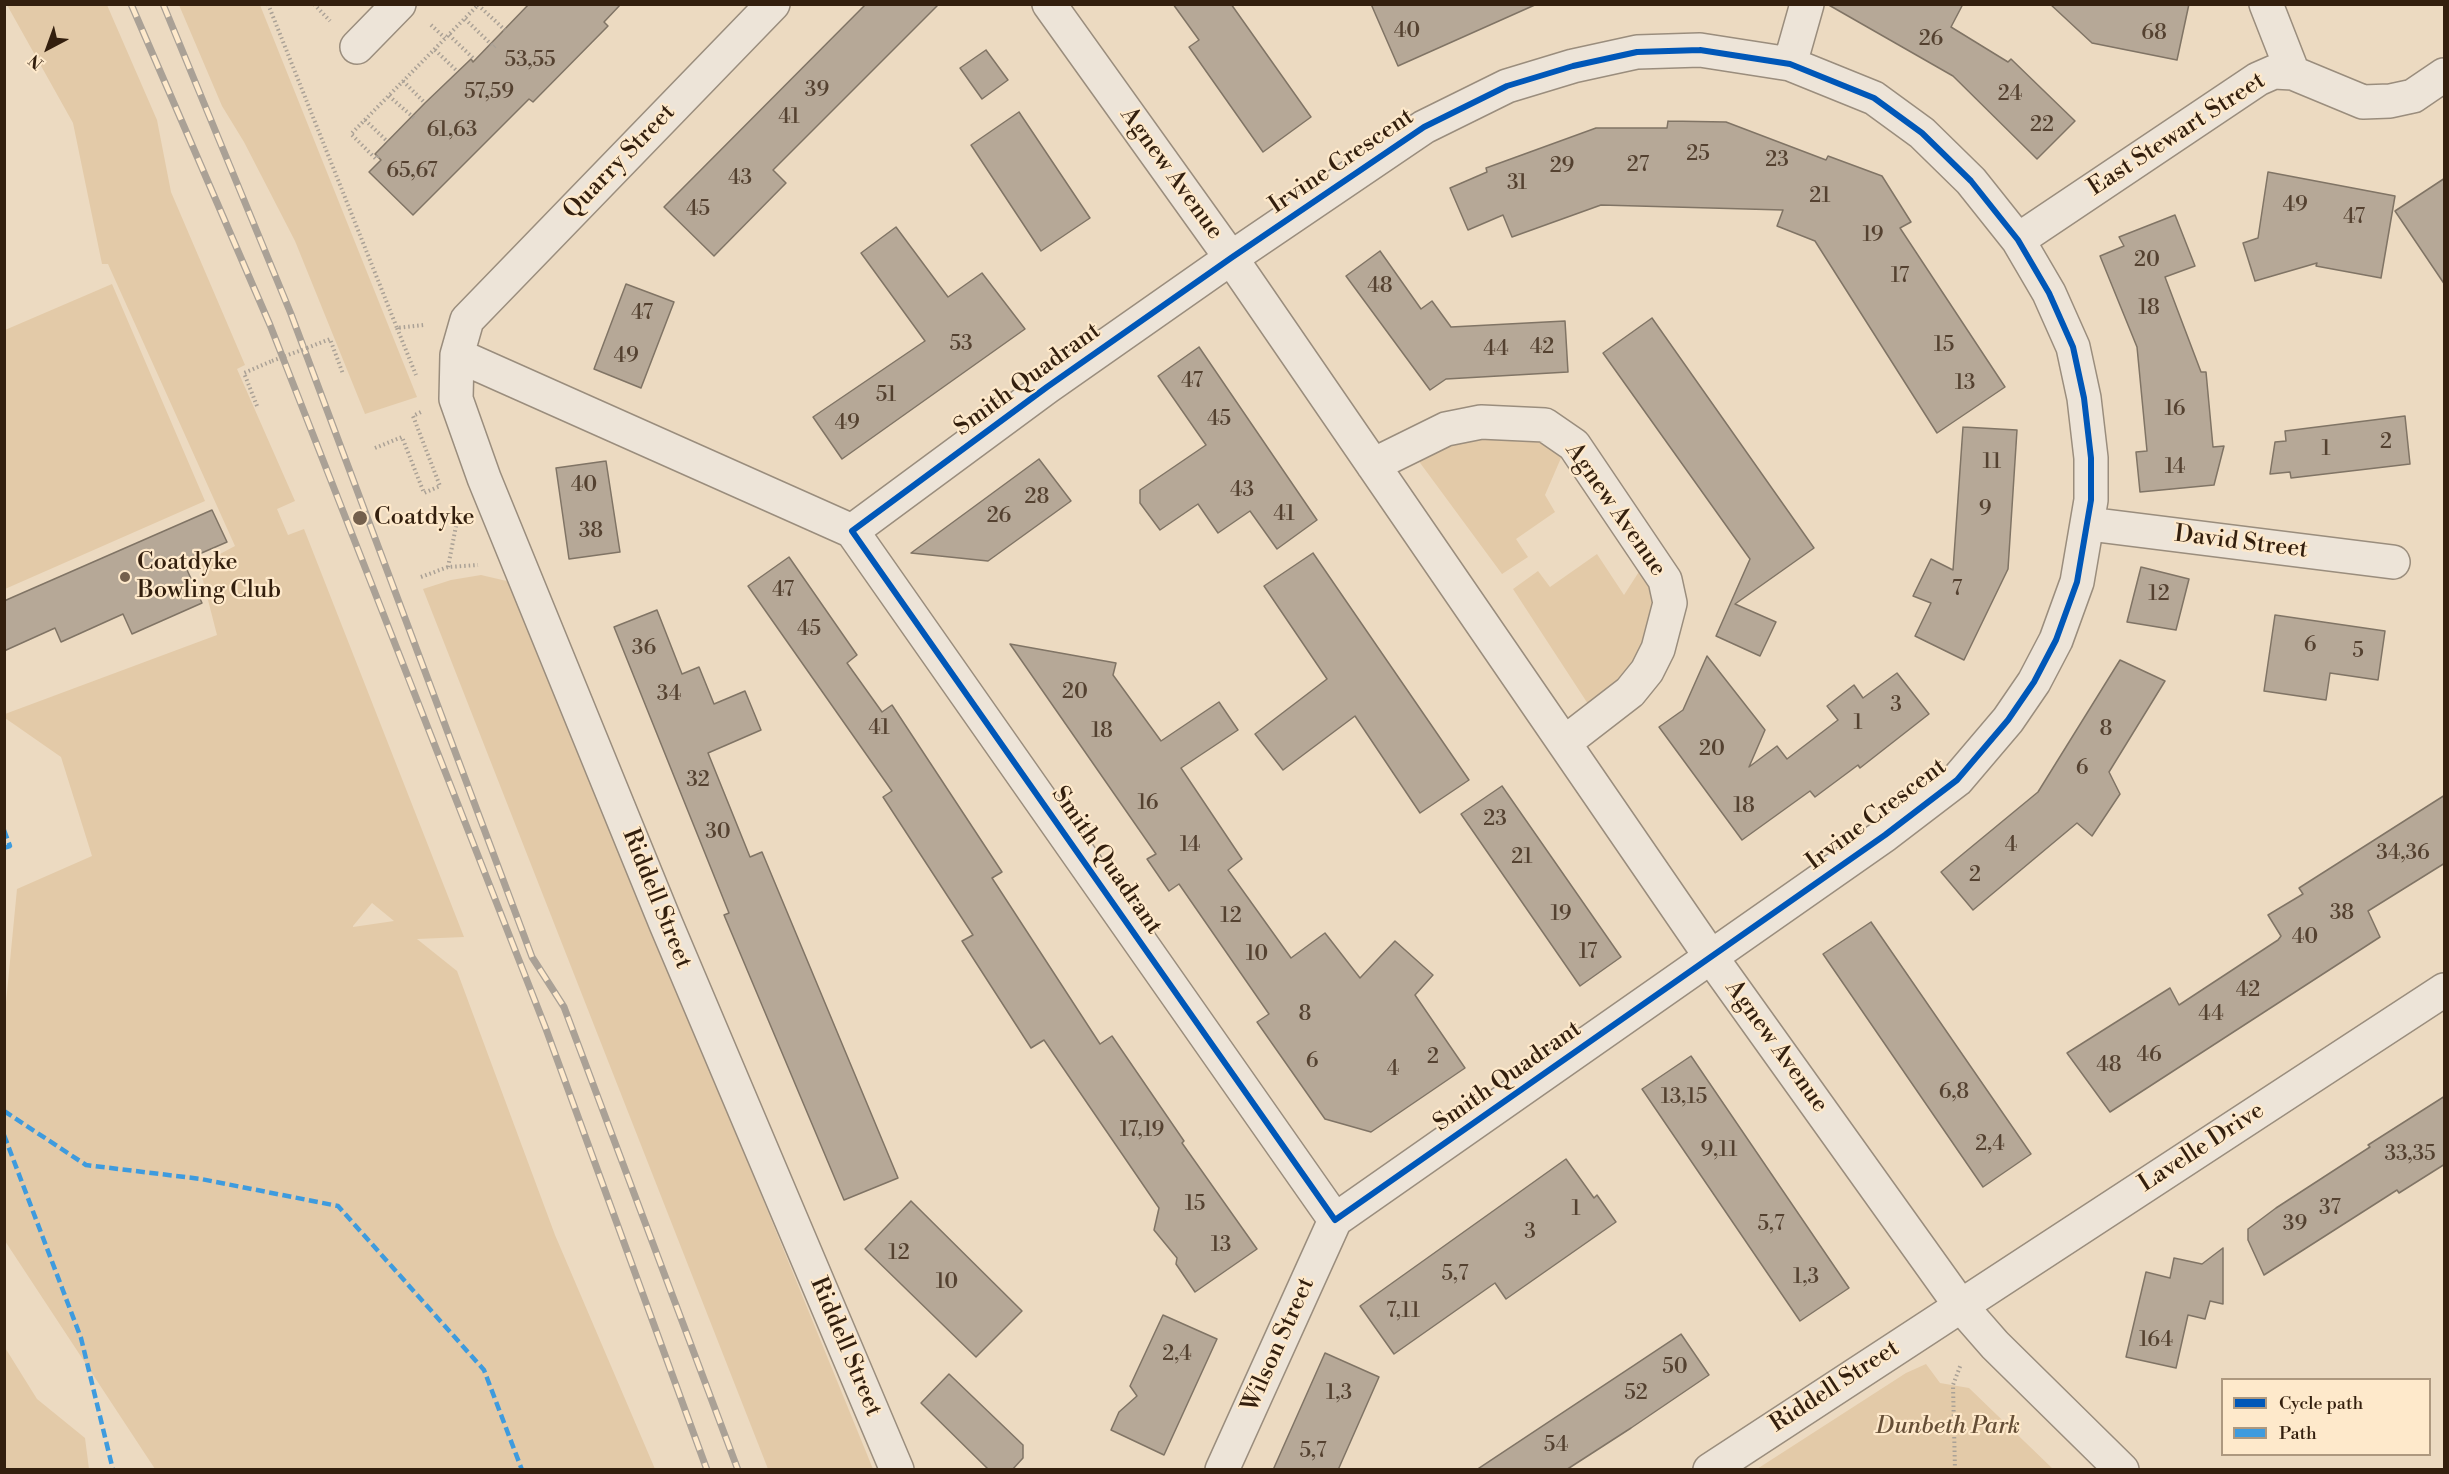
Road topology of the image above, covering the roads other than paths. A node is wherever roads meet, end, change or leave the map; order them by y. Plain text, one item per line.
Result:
1 (399, 4) edge
2 (773, 4) edge
3 (1049, 4) edge
4 (1807, 4) edge
5 (2266, 4) edge
6 (357, 47) dead end
7 (1790, 64) junction
8 (2293, 73) junction
9 (2445, 75) edge
10 (2018, 240) junction
11 (1231, 258) junction
12 (467, 320) joint
13 (458, 355) junction
14 (1373, 465) junction
15 (2089, 524) junction
16 (852, 531) junction
17 (2393, 562) dead end
18 (1564, 743) junction
19 (1712, 957) junction
20 (2445, 990) edge
21 (1335, 1220) junction
22 (1960, 1305) junction
23 (897, 1470) edge
24 (1222, 1470) edge
25 (1710, 1470) edge
26 (2122, 1470) edge

1 - 6 street
2 - 12 street, Quarry Street
3 - 11 street, Agnew Avenue
4 - 7 street
5 - 8 street
7 - 10 street, Irvine Crescent
7 - 11 street, Irvine Crescent
8 - 9 street, East Stewart Street
8 - 10 street, East Stewart Street
10 - 15 street, Irvine Crescent
11 - 14 street, Agnew Avenue
11 - 16 street, Smith Quadrant
12 - 13 street, Riddell Street
13 - 16 street
13 - 23 street, Riddell Street
14 - 18 street, Agnew Avenue
14 - 18 street, Agnew Avenue
15 - 17 street, David Street
15 - 19 street, Irvine Crescent
16 - 21 street, Smith Quadrant
18 - 19 street, Agnew Avenue
19 - 21 street, Smith Quadrant
19 - 22 street, Agnew Avenue
20 - 22 street, Lavelle Drive
21 - 24 street, Wilson Street
22 - 25 street, Riddell Street
22 - 26 street, Agnew Avenue

